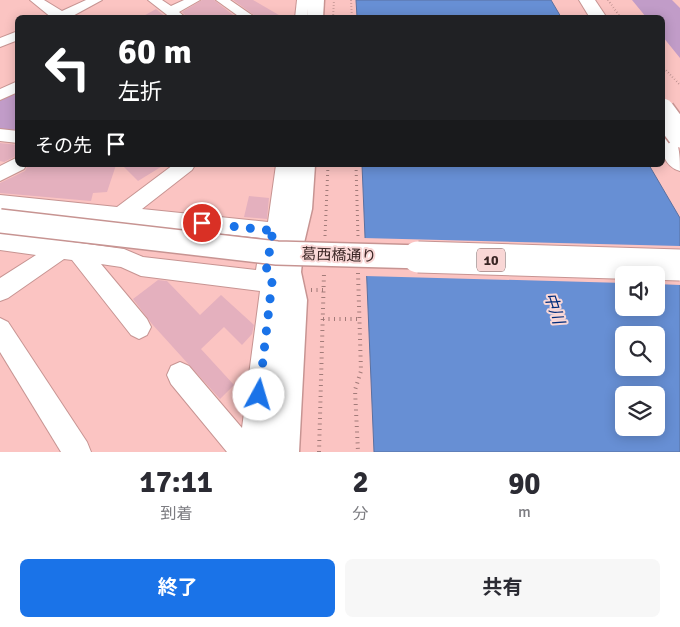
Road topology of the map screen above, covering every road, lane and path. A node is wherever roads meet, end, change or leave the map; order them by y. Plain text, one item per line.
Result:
1 (36, 0) edge
2 (96, 0) edge
3 (154, 0) edge
4 (194, 0) edge
5 (222, 0) edge
6 (303, 0) edge
7 (316, 0) edge
8 (334, 0) edge
9 (351, 0) edge
10 (576, 0) edge
11 (595, 8) edge
12 (175, 14) edge
13 (56, 15) edge
14 (63, 15) edge
15 (245, 15) edge
16 (301, 15) edge
17 (315, 15) edge
18 (333, 15) edge
19 (352, 15) edge
20 (613, 15) edge
21 (15, 36) edge
22 (0, 43) edge
23 (665, 69) edge
24 (680, 85) edge
25 (15, 88) edge
26 (0, 95) edge
27 (665, 115) edge
28 (0, 135) edge
29 (680, 135) edge
30 (15, 137) edge
31 (665, 140) edge
32 (680, 162) edge
33 (15, 166) edge
34 (183, 167) edge
35 (285, 167) edge
36 (304, 167) edge
37 (328, 167) edge
38 (356, 167) edge
39 (0, 174) edge
40 (0, 203) edge
41 (120, 215) junction
42 (146, 218) junction
43 (0, 221) edge
44 (276, 231) junction
45 (0, 241) edge
46 (325, 242) dead end
47 (358, 242) dead end
48 (70, 250) junction
49 (124, 258) junction
50 (680, 265) edge
51 (324, 269) dead end
52 (358, 271) dead end
53 (272, 282) junction
54 (0, 291) edge
55 (323, 319) junction
56 (360, 319) junction
57 (139, 326) dead end
58 (0, 330) edge
59 (180, 375) dead end
60 (77, 452) edge
61 (245, 452) edge
62 (253, 452) edge
63 (282, 452) edge
64 (319, 452) edge
65 (358, 452) edge

1 - 13 street
2 - 14 street
3 - 12 street
4 - 12 street
5 - 15 street
6 - 16 street
7 - 17 main road
8 - 18 path
9 - 19 path
10 - 11 highway
11 - 20 path
21 - 22 street
23 - 24 path
25 - 26 street
27 - 29 highway, bridge
28 - 30 street
31 - 32 highway
33 - 39 street
34 - 41 street
35 - 44 street
36 - 63 main road
37 - 46 path
38 - 47 path
40 - 41 street
41 - 42 street
42 - 44 street
42 - 49 street
43 - 50 main road, 葛西橋通り / 10, bridge
44 - 53 street
45 - 48 street
48 - 49 street
48 - 54 street
48 - 57 street
49 - 53 street
51 - 55 path
52 - 56 path
53 - 62 street
55 - 56 path
55 - 64 path
56 - 65 path
58 - 60 street
59 - 61 street

